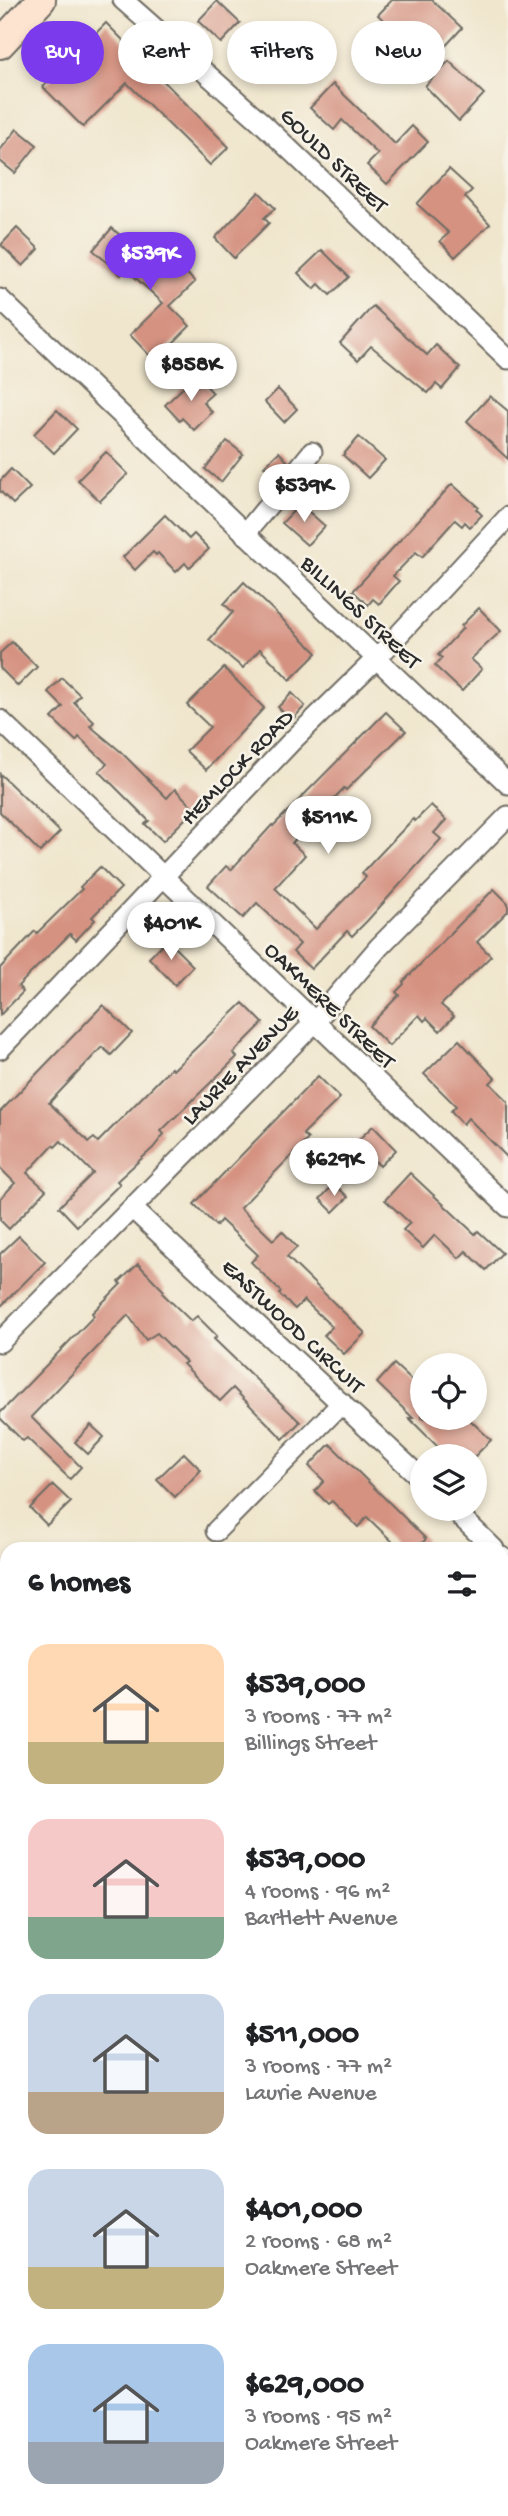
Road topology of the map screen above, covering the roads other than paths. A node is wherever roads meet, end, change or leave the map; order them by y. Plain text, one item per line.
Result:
1 (41, 0) edge
2 (123, 0) edge
3 (0, 44) edge
4 (0, 299) edge
5 (508, 359) edge
6 (312, 452) dead end
7 (508, 517) edge
8 (245, 534) junction
9 (377, 658) junction
10 (0, 720) edge
11 (508, 784) edge
12 (508, 816) edge
13 (164, 877) junction
14 (314, 1023) junction
15 (0, 1049) edge
16 (508, 1207) edge
17 (132, 1208) junction
18 (0, 1342) edge
19 (342, 1403) junction
20 (410, 1468) edge
21 (465, 1521) edge
22 (216, 1531) dead end
23 (487, 1542) edge

1 - 3 main road
2 - 5 street, GOULD STREET
4 - 8 street, BILLINGS STREET
6 - 8 street
7 - 9 street, HEMLOCK ROAD
8 - 9 street, BILLINGS STREET
9 - 11 street, BILLINGS STREET
9 - 13 street, HEMLOCK ROAD
10 - 13 street, OAKMERE STREET
12 - 14 street, LAURIE AVENUE
13 - 14 street, OAKMERE STREET
13 - 15 street, HEMLOCK ROAD
14 - 16 street, OAKMERE STREET
14 - 17 street, LAURIE AVENUE
17 - 18 street, LAURIE AVENUE
17 - 19 street, EASTWOOD CIRCUIT
19 - 20 street, EASTWOOD CIRCUIT
19 - 22 street
21 - 23 street

